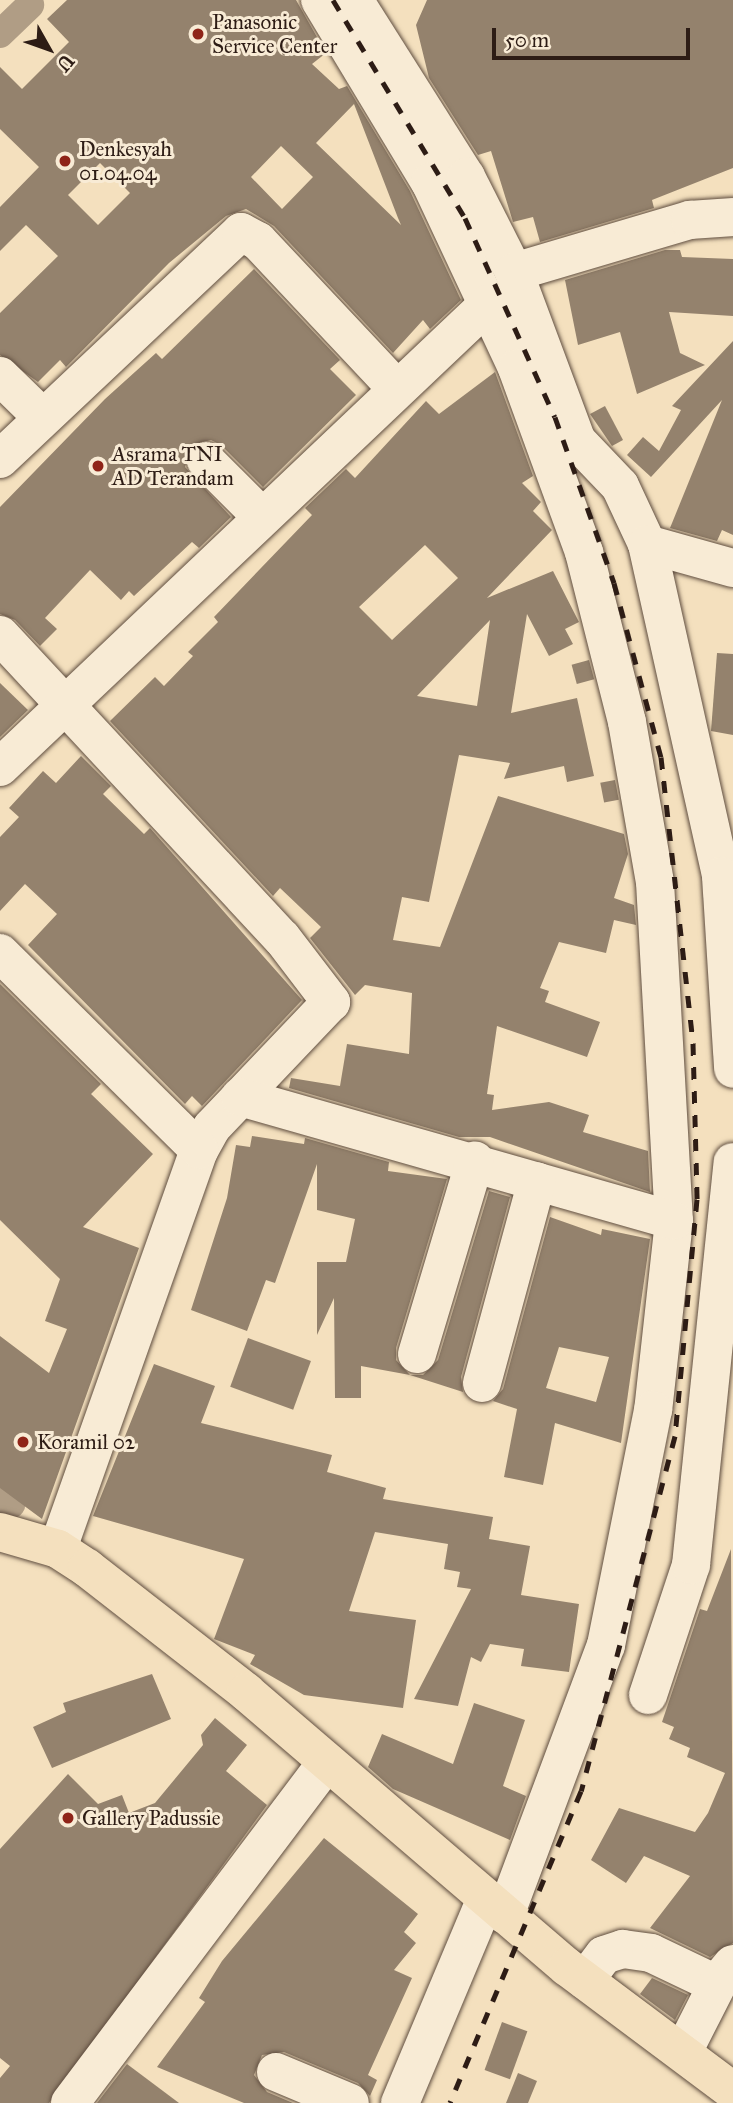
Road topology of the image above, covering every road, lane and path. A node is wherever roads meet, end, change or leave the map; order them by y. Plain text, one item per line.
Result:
1 (320, 0) edge
2 (354, 0) edge
3 (733, 217) edge
4 (514, 272) junction
5 (488, 304) junction
6 (0, 376) edge
7 (395, 387) junction
8 (42, 417) junction
9 (0, 459) edge
10 (206, 461) dead end
11 (262, 517) junction
12 (647, 544) junction
13 (733, 568) edge
14 (0, 635) edge
15 (65, 702) junction
16 (0, 767) edge
17 (727, 877) edge
18 (0, 953) edge
19 (733, 1069) edge
20 (240, 1097) junction
21 (199, 1150) junction
22 (475, 1161) junction
23 (733, 1162) edge
24 (537, 1181) junction
25 (674, 1221) junction
26 (729, 1286) edge
27 (417, 1354) dead end
28 (482, 1383) dead end
29 (5, 1540) edge
30 (58, 1549) junction
31 (648, 1695) dead end
32 (327, 1762) junction
33 (496, 1907) junction
34 (726, 1974) edge
35 (585, 1980) junction
36 (682, 2052) junction
37 (275, 2072) dead end
38 (733, 2091) edge
39 (69, 2103) edge
40 (350, 2103) edge
41 (400, 2103) edge

1 - 5 street
2 - 4 street
3 - 4 street
4 - 12 street
5 - 7 street
5 - 25 street
6 - 8 street
7 - 8 street
7 - 11 street
8 - 9 street
10 - 11 street
11 - 15 street
12 - 13 street
12 - 17 street
14 - 15 street
15 - 16 street
15 - 20 street
17 - 19 street
18 - 21 street
20 - 21 street
20 - 22 street
21 - 30 street
22 - 24 street
22 - 27 street
23 - 26 street
24 - 25 street
24 - 28 street
25 - 33 street
26 - 31 street
29 - 30 main road
30 - 32 main road
32 - 33 main road
32 - 39 street
33 - 35 main road
33 - 41 street
34 - 35 street
34 - 36 street
35 - 36 main road
36 - 38 main road
37 - 40 street

